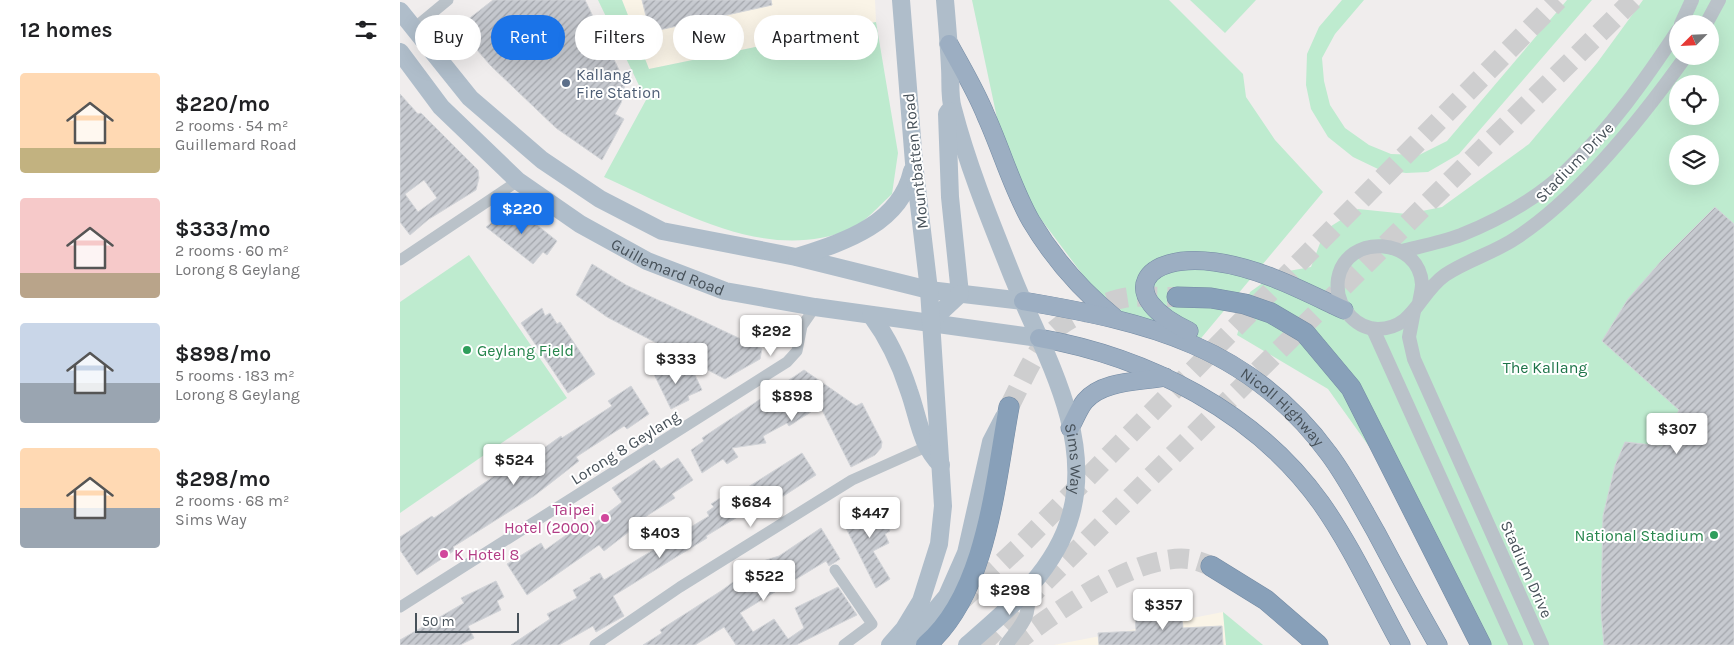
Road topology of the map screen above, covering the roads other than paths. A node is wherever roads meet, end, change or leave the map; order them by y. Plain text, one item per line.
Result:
1 (448, 0) edge
2 (902, 0) edge
3 (945, 0) edge
4 (1692, 0) edge
5 (1719, 0) edge
6 (400, 11) edge
7 (1684, 15) edge
8 (1711, 15) edge
9 (413, 28) junction
10 (949, 44) junction
11 (1669, 44) edge
12 (400, 52) edge
13 (1680, 65) edge
14 (952, 108) junction
15 (914, 164) junction
16 (518, 181) junction
17 (1402, 252) junction
18 (796, 258) junction
19 (400, 260) edge
20 (929, 290) junction
21 (960, 294) junction
22 (1177, 297) tunnel mouth
23 (1023, 301) junction
24 (815, 307) junction
25 (1417, 307) junction
26 (1344, 310) junction
27 (863, 314) junction
28 (1116, 319) junction
29 (930, 322) junction
30 (1373, 329) junction
31 (1039, 338) junction
32 (1165, 377) junction
33 (1009, 407) joint
34 (1303, 421) junction
35 (1070, 428) junction
36 (926, 447) junction
37 (941, 465) junction
38 (1211, 566) tunnel mouth
39 (835, 570) dead end
40 (1028, 590) junction
41 (401, 604) edge
42 (595, 645) edge
43 (844, 645) edge
44 (890, 645) edge
45 (895, 645) edge
46 (926, 645) edge
47 (967, 645) edge
48 (1006, 645) edge
49 (1318, 645) edge
50 (1401, 645) edge
51 (1438, 645) edge
52 (1481, 645) edge
53 (1516, 645) edge
54 (1542, 645) edge

1 - 9 street
2 - 15 main road, Mountbatten Road
3 - 10 main road
4 - 7 street
5 - 8 street
6 - 9 main road, Guillemard Road
9 - 18 main road, Guillemard Road
10 - 14 main road
10 - 28 highway
11 - 17 street, Stadium Drive
12 - 16 main road, Guillemard Road
13 - 25 street, Stadium Drive
14 - 21 main road
14 - 23 main road
15 - 18 main road
15 - 20 main road, Mountbatten Road
16 - 19 street
16 - 24 main road, Guillemard Road
17 - 25 street, Stadium Drive
17 - 26 street
18 - 20 main road, Guillemard Road
20 - 21 main road, Guillemard Road
20 - 29 main road, Mountbatten Road
21 - 23 main road, Guillemard Road
21 - 29 main road
22 - 52 highway
23 - 28 highway, Nicoll Highway
23 - 31 main road, Sims Way
24 - 27 main road, Guillemard Road
24 - 41 street, Lorong 8 Geylang
25 - 30 street, Stadium Drive
25 - 54 street, Stadium Drive
26 - 30 street
26 - 34 highway
27 - 29 main road, Guillemard Road
27 - 36 main road
28 - 34 highway, Nicoll Highway
29 - 31 main road, Guillemard Road
29 - 37 main road
30 - 53 street
31 - 32 highway
31 - 35 main road, Sims Way
32 - 35 highway
32 - 50 highway
33 - 45 main road
33 - 46 highway
34 - 51 highway, Nicoll Highway
35 - 40 main road, Sims Way
36 - 37 main road
36 - 42 street
37 - 44 main road
38 - 49 highway
39 - 43 street
40 - 47 main road, Sims Way
40 - 48 street

